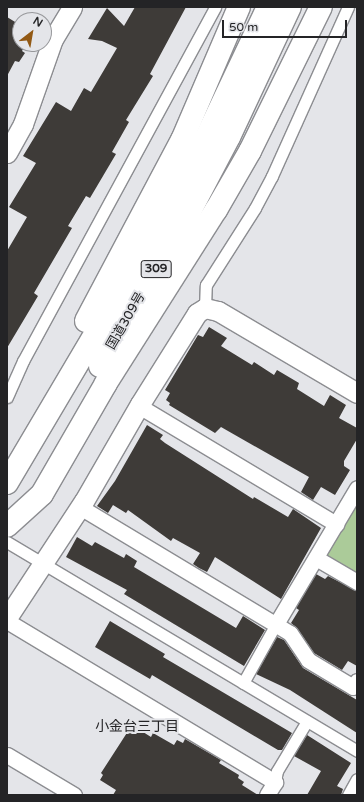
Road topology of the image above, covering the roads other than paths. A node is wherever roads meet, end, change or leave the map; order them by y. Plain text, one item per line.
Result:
1 (72, 7) edge
2 (215, 7) edge
3 (239, 7) edge
4 (268, 7) edge
5 (290, 7) edge
6 (321, 7) edge
7 (346, 10) edge
8 (7, 153) edge
9 (206, 308) junction
10 (357, 393) edge
11 (7, 397) edge
12 (139, 406) junction
13 (7, 483) edge
14 (357, 488) edge
15 (80, 507) junction
16 (336, 524) junction
17 (7, 525) edge
18 (7, 542) edge
19 (316, 558) junction
20 (36, 559) junction
21 (357, 582) edge
22 (7, 619) edge
23 (276, 624) junction
24 (357, 680) edge
25 (243, 683) junction
26 (307, 721) junction
27 (357, 751) edge
28 (7, 755) edge
29 (357, 779) edge
30 (271, 789) edge
31 (74, 795) edge
32 (348, 795) edge

1 - 8 street
2 - 11 street
3 - 13 highway
4 - 13 highway, 国道309号 / 309
5 - 17 highway, 国道309号 / 309
6 - 17 highway
7 - 9 street
9 - 10 street
9 - 12 street
12 - 15 street
12 - 16 street
14 - 16 street
15 - 20 street
15 - 23 street
16 - 19 street
18 - 20 street
19 - 21 street
19 - 23 street
20 - 22 street
20 - 25 street
22 - 30 street
23 - 24 street
23 - 25 street
25 - 26 street
26 - 27 street
26 - 30 street
28 - 31 street
29 - 32 street

